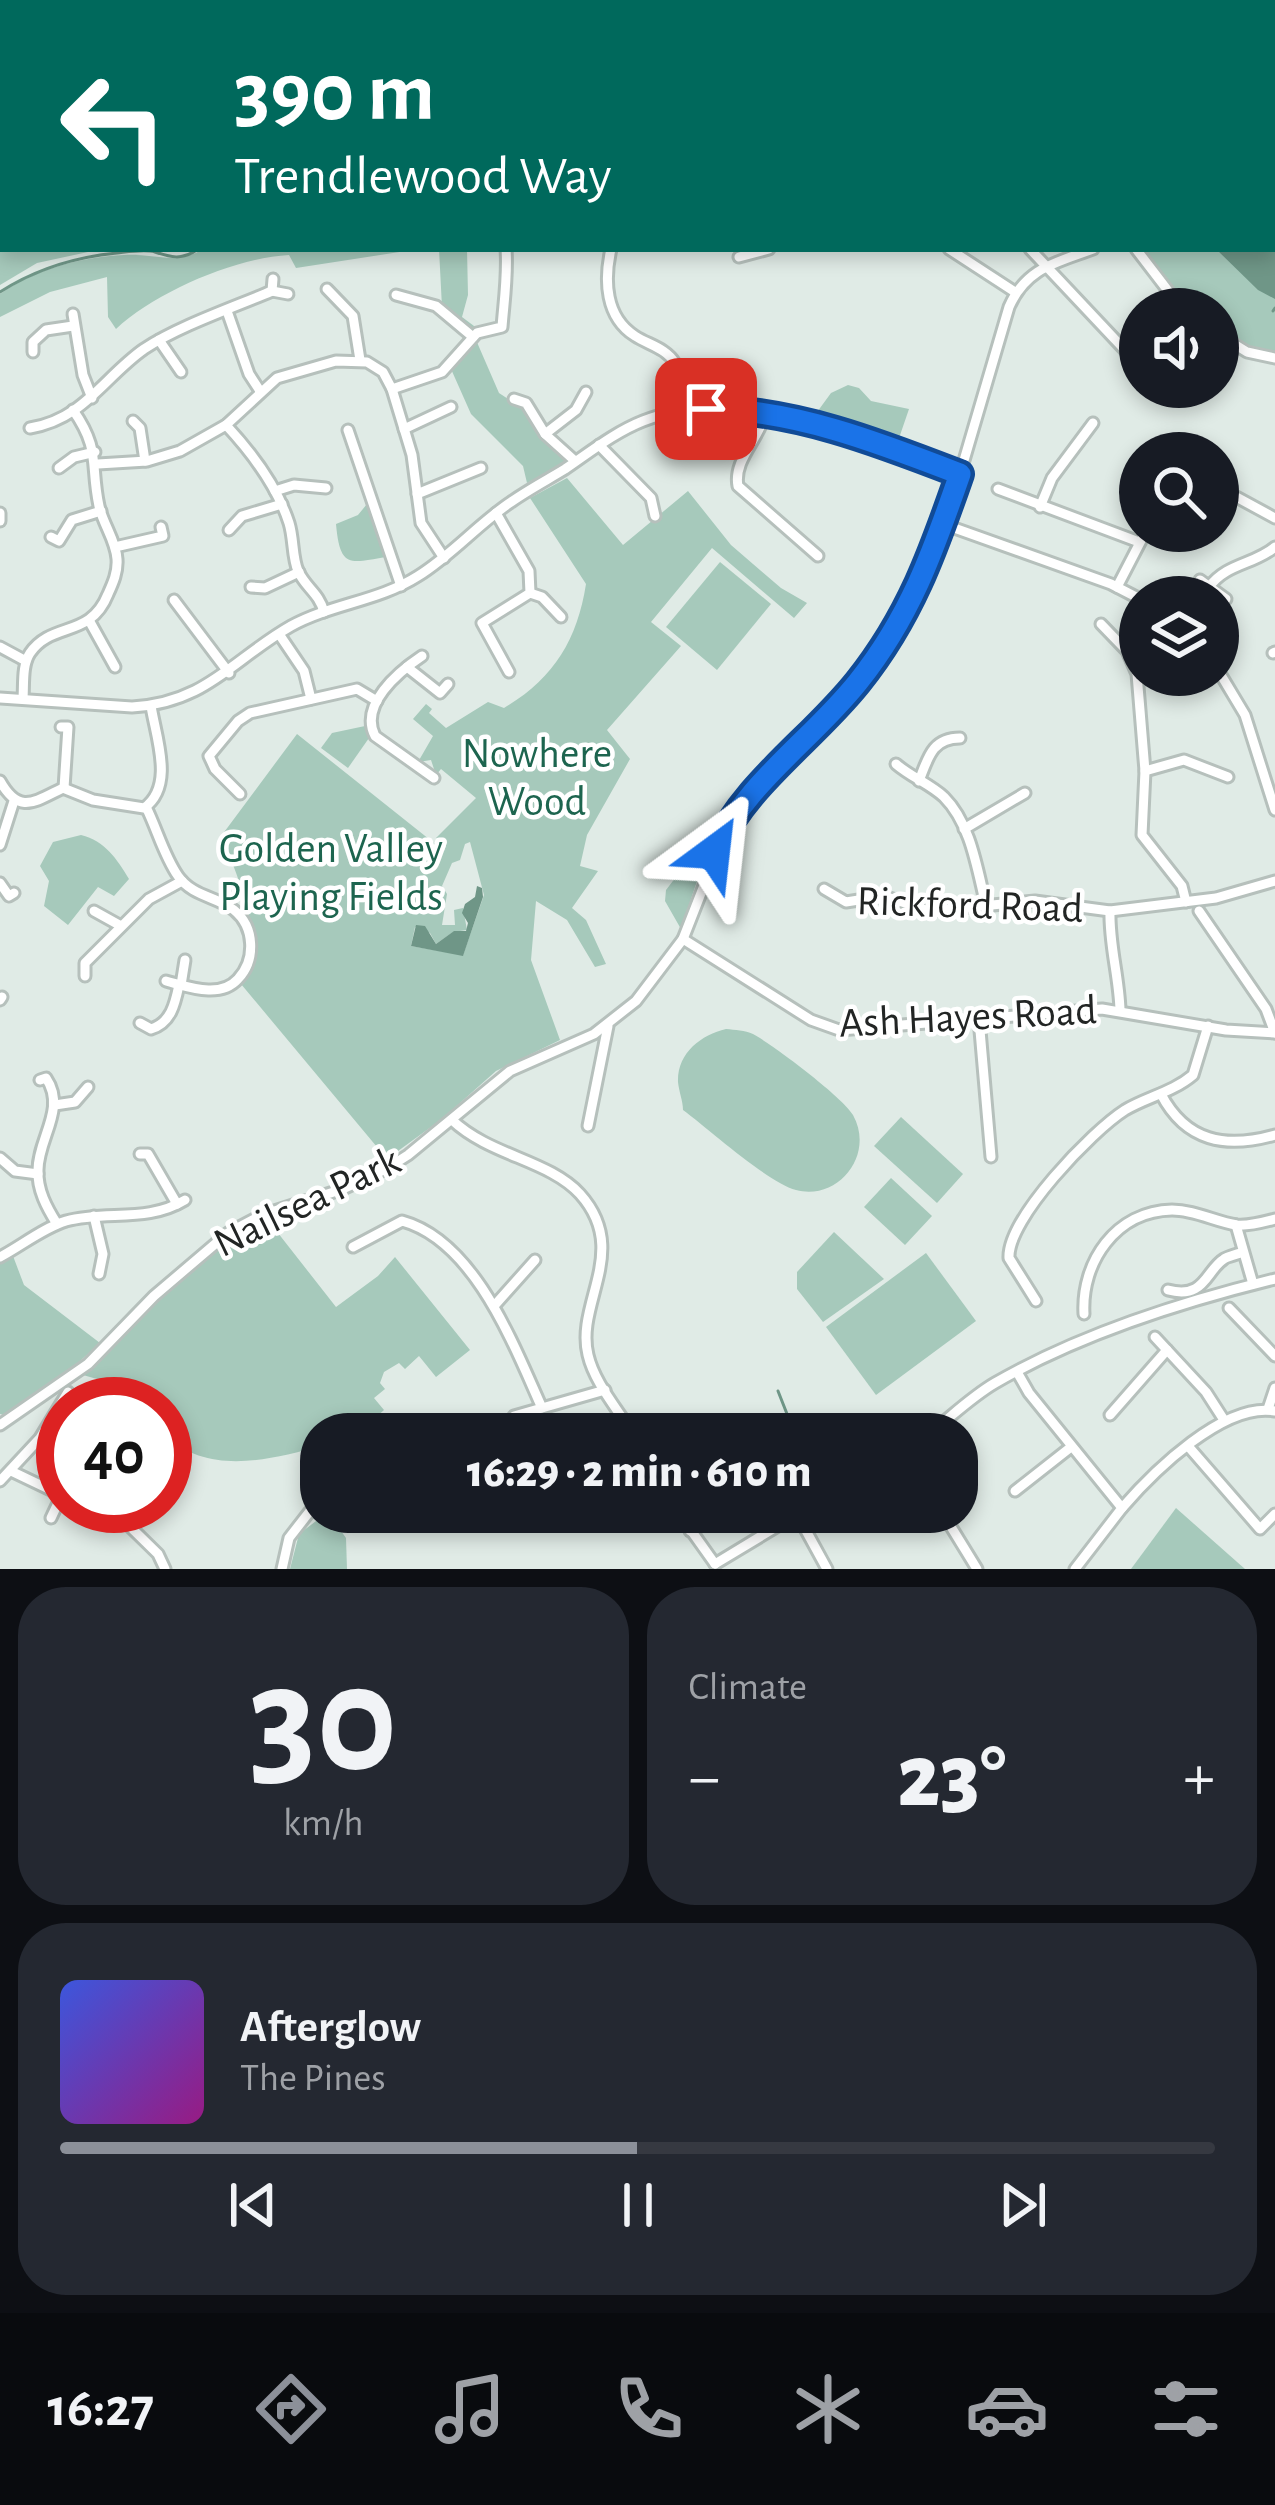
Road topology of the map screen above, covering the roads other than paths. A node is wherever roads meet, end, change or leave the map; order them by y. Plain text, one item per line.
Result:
1 (506, 252) edge
2 (611, 252) edge
3 (758, 252) edge
4 (954, 252) edge
5 (1033, 252) edge
6 (1084, 252) edge
7 (1138, 252) edge
8 (739, 257) dead end
9 (1046, 265) junction
10 (1166, 288) edge
11 (327, 290) dead end
12 (1016, 292) junction
13 (288, 294) dead end
14 (403, 294) dead end
15 (227, 311) junction
16 (472, 338) junction
17 (159, 340) junction
18 (1119, 343) edge
19 (1239, 346) edge
20 (33, 352) dead end
21 (1275, 358) edge
22 (360, 360) junction
23 (182, 372) dead end
24 (392, 388) junction
25 (260, 391) junction
26 (586, 392) dead end
27 (92, 398) junction
28 (514, 399) dead end
29 (451, 407) dead end
30 (73, 410) junction
31 (686, 410) junction
32 (765, 415) junction
33 (133, 421) dead end
34 (35, 424) dead end
35 (226, 425) junction
36 (404, 429) junction
37 (1092, 429) dead end
38 (348, 430) dead end
39 (545, 434) junction
40 (599, 446) junction
41 (94, 452) junction
42 (145, 461) junction
43 (575, 461) junction
44 (98, 464) junction
45 (58, 469) dead end
46 (477, 473) dead end
47 (960, 474) junction
48 (326, 488) dead end
49 (1005, 489) dead end
50 (275, 491) junction
51 (417, 494) junction
52 (1239, 498) edge
53 (282, 504) junction
54 (1040, 507) junction
55 (100, 512) junction
56 (496, 513) junction
57 (655, 516) dead end
58 (1275, 518) edge
59 (943, 524) junction
60 (161, 527) dead end
61 (229, 530) dead end
62 (1119, 535) edge
63 (51, 536) dead end
64 (115, 547) junction
65 (1275, 547) edge
66 (1133, 552) edge
67 (818, 556) dead end
68 (444, 558) junction
69 (298, 572) junction
70 (1215, 576) edge
71 (401, 586) junction
72 (1117, 587) joint
73 (255, 591) dead end
74 (530, 593) junction
75 (180, 603) dead end
76 (324, 612) junction
77 (561, 617) dead end
78 (90, 622) junction
79 (1101, 624) dead end
80 (279, 634) junction
81 (0, 647) edge
82 (422, 656) dead end
83 (26, 661) junction
84 (407, 667) junction
85 (116, 669) dead end
86 (509, 672) dead end
87 (229, 673) junction
88 (448, 684) dead end
89 (1234, 696) edge
90 (0, 698) edge
91 (23, 698) junction
92 (311, 699) junction
93 (376, 701) junction
94 (151, 706) junction
95 (62, 727) dead end
96 (952, 734) dead end
97 (896, 764) dead end
98 (1145, 771) junction
99 (429, 772) dead end
100 (1225, 772) dead end
101 (0, 781) edge
102 (919, 782) junction
103 (64, 788) junction
104 (240, 794) dead end
105 (1020, 800) dead end
106 (14, 801) junction
107 (146, 807) junction
108 (1275, 810) edge
109 (964, 829) junction
110 (0, 844) edge
111 (182, 880) junction
112 (1275, 881) edge
113 (0, 883) edge
114 (14, 893) dead end
115 (824, 894) dead end
116 (1186, 902) junction
117 (986, 905) junction
118 (1110, 910) junction
119 (94, 911) dead end
120 (1198, 911) dead end
121 (121, 926) junction
122 (683, 939) junction
123 (184, 961) dead end
124 (85, 976) dead end
125 (166, 981) dead end
126 (180, 985) junction
127 (1120, 1010) junction
128 (979, 1019) junction
129 (608, 1025) junction
130 (1208, 1027) junction
131 (147, 1030) dead end
132 (1275, 1033) edge
133 (45, 1076) dead end
134 (90, 1084) dead end
135 (1161, 1094) junction
136 (55, 1105) junction
137 (452, 1120) junction
138 (588, 1126) dead end
139 (1275, 1135) edge
140 (148, 1152) dead end
141 (991, 1157) dead end
142 (0, 1158) edge
143 (38, 1174) junction
144 (94, 1216) junction
145 (1275, 1219) edge
146 (57, 1224) junction
147 (1235, 1225) junction
148 (352, 1247) dead end
149 (1243, 1252) junction
150 (0, 1257) edge
151 (531, 1262) dead end
152 (104, 1270) dead end
153 (1035, 1273) dead end
154 (1275, 1279) edge
155 (1022, 1281) junction
156 (1253, 1284) junction
157 (1168, 1289) dead end
158 (1036, 1300) dead end
159 (494, 1306) junction
160 (1233, 1309) dead end
161 (1084, 1314) dead end
162 (1155, 1336) dead end
163 (1167, 1350) junction
164 (1275, 1355) edge
165 (1017, 1372) junction
166 (1275, 1388) edge
167 (604, 1390) junction
168 (542, 1408) junction
169 (1114, 1408) dead end
170 (1271, 1410) edge
171 (524, 1413) edge
172 (619, 1413) edge
173 (953, 1413) edge
174 (1224, 1420) junction
175 (0, 1425) edge
176 (36, 1434) edge
177 (1188, 1446) junction
178 (1072, 1447) junction
179 (11, 1471) junction
180 (0, 1481) edge
181 (36, 1482) edge
182 (1014, 1491) dead end
183 (1122, 1508) junction
184 (1275, 1514) edge
185 (300, 1525) edge
186 (137, 1533) edge
187 (691, 1533) edge
188 (761, 1533) edge
189 (809, 1533) edge
190 (955, 1533) edge
191 (714, 1566) edge
192 (165, 1569) edge
193 (283, 1569) edge
194 (827, 1569) edge
195 (977, 1569) edge
196 (1075, 1569) edge

1 - 16 street
2 - 31 street
3 - 8 street
4 - 12 street
5 - 9 street
6 - 9 street
7 - 10 street
9 - 12 street
9 - 18 street
11 - 22 street
12 - 47 street
13 - 15 street
14 - 16 street
15 - 17 street
15 - 25 street
16 - 24 street
17 - 23 street
17 - 27 street
19 - 21 street
20 - 27 street
22 - 24 street
22 - 25 street
24 - 36 street
25 - 35 street
26 - 39 street
27 - 30 street
28 - 39 street
29 - 36 street
30 - 34 street
30 - 41 street
31 - 32 street
31 - 40 street
32 - 47 street
32 - 67 street
33 - 42 street
35 - 42 street
35 - 50 street
36 - 51 street
37 - 54 street
38 - 71 street
39 - 43 street
40 - 43 street
40 - 57 street
41 - 44 street
41 - 45 street
42 - 44 street
43 - 56 street
44 - 55 street
46 - 51 street
47 - 59 street
48 - 50 street
49 - 54 street
50 - 53 street
51 - 68 street
52 - 58 street
53 - 61 street
53 - 69 street
54 - 62 street
55 - 63 street
55 - 64 street
56 - 68 street
56 - 74 street
59 - 72 street
59 - 122 street
60 - 64 street
64 - 78 street
65 - 70 street
66 - 72 street
68 - 71 street
69 - 73 street
69 - 76 street
71 - 76 street
74 - 77 street
74 - 86 street
75 - 87 street
76 - 80 street
78 - 83 street
78 - 85 street
79 - 98 street
80 - 87 street
80 - 92 street
81 - 83 street
82 - 84 street
83 - 91 street
84 - 88 street
84 - 93 street
87 - 94 street
89 - 108 street
90 - 91 street
91 - 94 street
92 - 93 street
92 - 104 street
93 - 99 street
94 - 107 street
95 - 103 street
96 - 102 street
97 - 102 street
98 - 100 street
98 - 116 street
101 - 106 street
102 - 109 street
103 - 106 street
103 - 107 street
105 - 109 street
106 - 110 street
107 - 111 street
109 - 117 street
111 - 121 street
111 - 126 street
112 - 116 street, Rickford Road
113 - 114 street
115 - 117 street, Rickford Road
116 - 118 street, Rickford Road
117 - 118 street, Rickford Road
118 - 127 street
119 - 121 street
120 - 132 street
121 - 124 street
122 - 128 street, Ash Hayes Road
122 - 129 street
123 - 126 street
125 - 126 street
126 - 131 street
127 - 128 street, Ash Hayes Road
127 - 130 street, Ash Hayes Road
128 - 141 street
129 - 137 street, Nailsea Park
129 - 138 street
130 - 132 street, Ash Hayes Road
130 - 135 street
133 - 136 street
134 - 136 street
135 - 139 street
135 - 155 street
136 - 143 street
137 - 167 street
137 - 175 street, Nailsea Park
140 - 144 street
142 - 143 street
143 - 146 street
144 - 146 street
144 - 152 street
145 - 147 street
146 - 150 street
147 - 149 street
147 - 161 street
148 - 159 street
149 - 156 street
149 - 157 street
151 - 159 street
153 - 155 street
154 - 156 street
155 - 158 street
156 - 165 street
159 - 168 street
160 - 164 street
162 - 163 street
163 - 169 street
163 - 174 street
165 - 173 street
165 - 178 street
166 - 170 street
167 - 168 street
167 - 172 street
168 - 171 street
170 - 174 street
174 - 177 street
176 - 179 street
177 - 183 street
177 - 184 street
178 - 182 street
178 - 183 street
179 - 180 street
179 - 181 street
183 - 196 street
185 - 193 street
186 - 192 street
187 - 191 street
188 - 191 street
189 - 194 street
190 - 195 street

